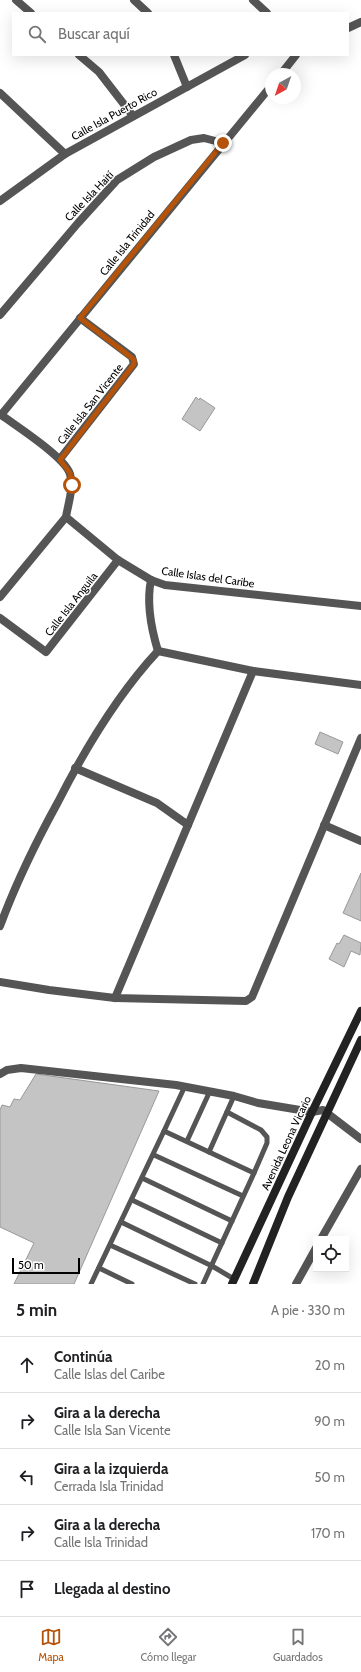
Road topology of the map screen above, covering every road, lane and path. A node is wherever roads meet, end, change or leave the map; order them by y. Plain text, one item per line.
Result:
1 (16, 0) edge
2 (134, 0) edge
3 (253, 0) edge
4 (30, 12) edge
5 (147, 12) edge
6 (266, 12) edge
7 (361, 22) edge
8 (349, 28) edge
9 (80, 56) edge
10 (174, 56) edge
11 (243, 56) edge
12 (295, 56) edge
13 (286, 68) edge
14 (187, 87) junction
15 (0, 93) edge
16 (265, 93) edge
17 (133, 116) junction
18 (223, 143) junction
19 (65, 154) junction
20 (0, 200) edge
21 (0, 315) edge
22 (80, 318) junction
23 (0, 414) edge
24 (60, 460) junction
25 (66, 518) junction
26 (118, 560) junction
27 (151, 580) junction
28 (0, 598) edge
29 (361, 606) edge
30 (0, 618) edge
31 (158, 651) junction
32 (253, 670) junction
33 (361, 685) edge
34 (361, 738) edge
35 (75, 768) junction
36 (188, 825) junction
37 (324, 825) junction
38 (361, 841) edge
39 (0, 926) edge
40 (0, 982) edge
41 (115, 998) junction
42 (361, 1011) edge
43 (361, 1040) edge
44 (0, 1074) edge
45 (185, 1086) junction
46 (210, 1091) junction
47 (234, 1096) junction
48 (227, 1112) junction
49 (312, 1112) junction
50 (327, 1112) junction
51 (164, 1131) junction
52 (361, 1139) edge
53 (187, 1141) junction
54 (209, 1152) junction
55 (154, 1154) junction
56 (361, 1169) edge
57 (254, 1173) junction
58 (142, 1178) junction
59 (243, 1196) junction
60 (132, 1200) junction
61 (232, 1221) junction
62 (121, 1222) junction
63 (323, 1236) edge
64 (222, 1243) junction
65 (110, 1245) junction
66 (313, 1253) edge
67 (212, 1266) junction
68 (99, 1268) junction
69 (233, 1282) edge
70 (91, 1284) edge
71 (132, 1284) edge
72 (195, 1284) edge
73 (203, 1284) edge
74 (253, 1284) edge
75 (296, 1284) edge

1 - 4 street
2 - 5 street
3 - 6 street
7 - 8 street
9 - 17 street
10 - 14 street
11 - 14 street, Calle Isla Puerto Rico
12 - 13 street
14 - 17 street, Calle Isla Puerto Rico
15 - 19 street
16 - 18 street, Calle Isla Trinidad
17 - 19 street, Calle Isla Puerto Rico
18 - 21 street, Calle Isla Haití
18 - 22 street, Calle Isla Trinidad
19 - 20 street, Calle Isla Puerto Rico
22 - 23 street, Calle Isla Trinidad
22 - 24 street, Calle Isla San Vicente
23 - 24 street
24 - 25 street
25 - 26 street, Calle Islas del Caribe
25 - 28 street
26 - 27 street, Calle Islas del Caribe
26 - 30 street, Calle Isla Anguila
27 - 29 street, Calle Islas del Caribe
27 - 31 street
31 - 32 street
31 - 35 street
32 - 33 street
32 - 36 street
34 - 37 street
35 - 36 street
35 - 39 street
36 - 41 street
37 - 38 street
37 - 41 street
40 - 41 street
42 - 49 street, Avenida Leona Vicario
43 - 50 street
44 - 45 street
45 - 46 street
45 - 51 lane
46 - 47 street
46 - 53 lane
47 - 48 lane
47 - 49 street
48 - 54 lane
48 - 57 lane
49 - 50 street
49 - 69 street, Avenida Leona Vicario
50 - 52 street
50 - 74 street
51 - 53 lane
51 - 55 lane
53 - 54 lane
54 - 57 lane
55 - 58 lane
55 - 59 lane
56 - 63 street
57 - 59 lane
58 - 60 lane
58 - 61 lane
59 - 61 lane
60 - 62 lane
60 - 64 lane
61 - 64 lane
62 - 65 lane
62 - 67 lane
64 - 67 lane
65 - 68 lane
65 - 72 lane
66 - 75 street
67 - 69 lane
67 - 73 lane
68 - 70 lane
68 - 71 lane

